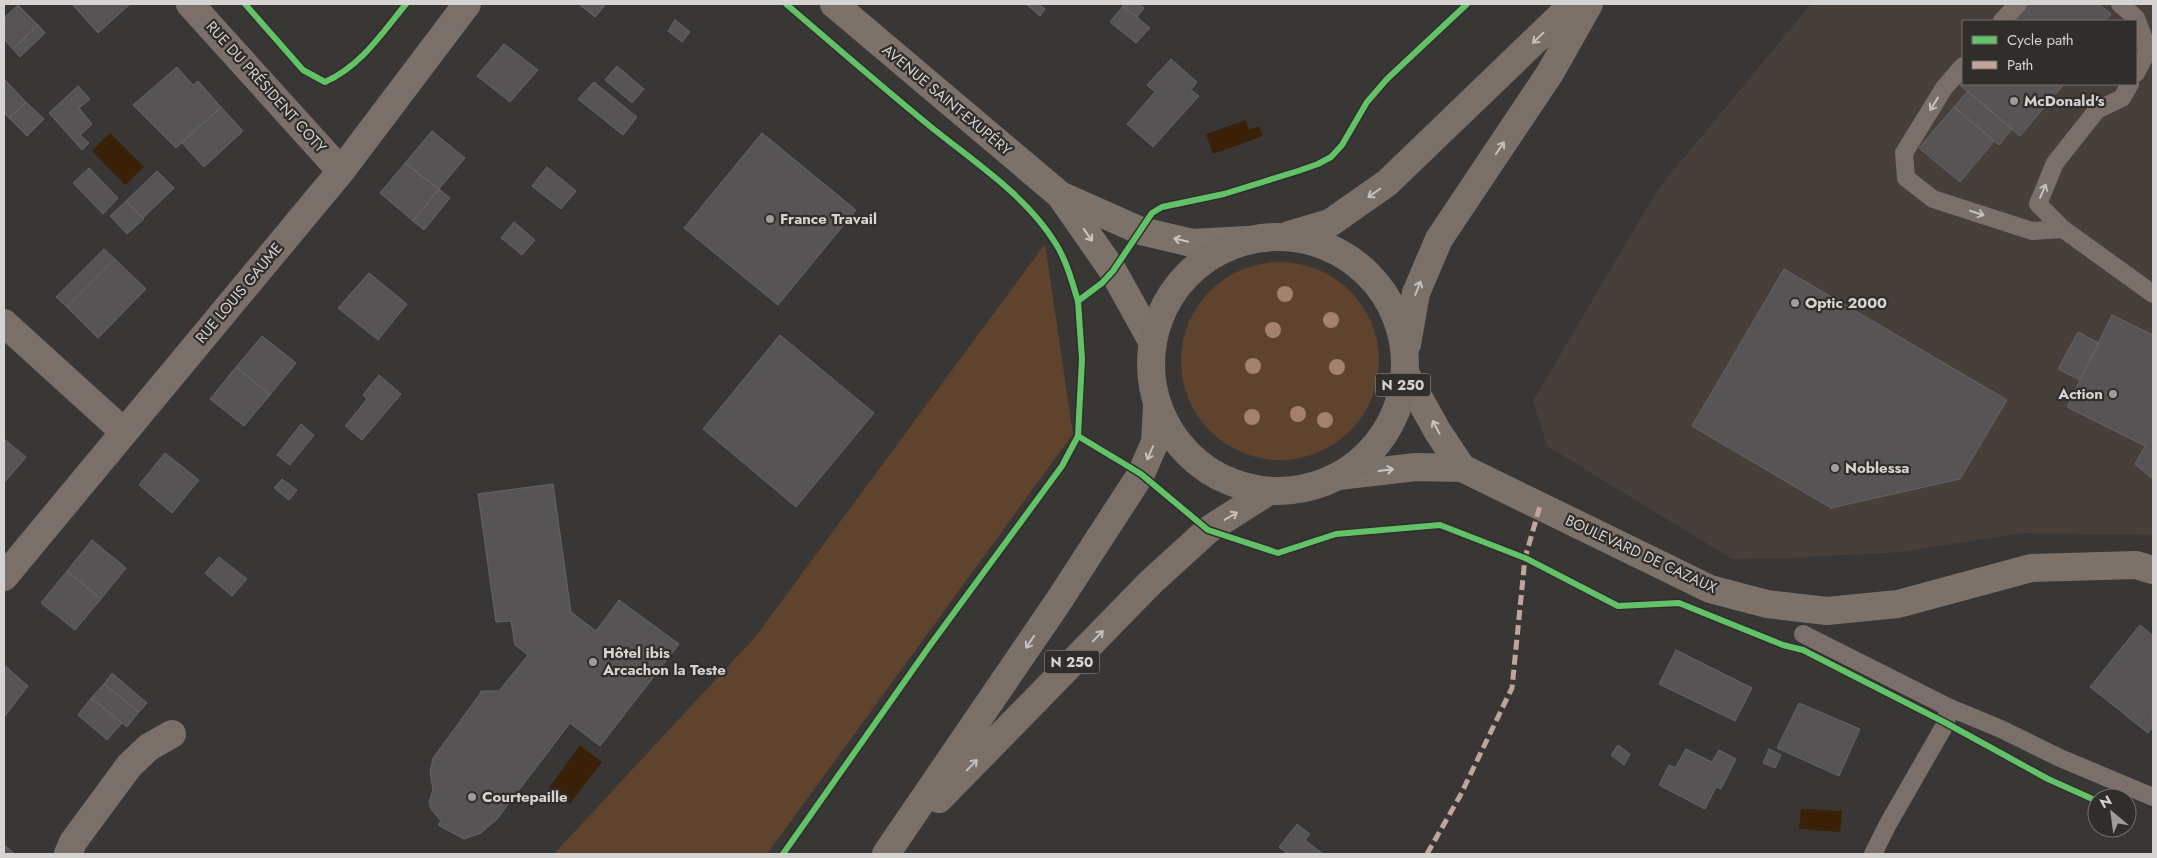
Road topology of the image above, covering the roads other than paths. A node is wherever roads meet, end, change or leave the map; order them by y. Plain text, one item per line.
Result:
1 (190, 4) edge
2 (467, 4) edge
3 (834, 4) edge
4 (1573, 4) edge
5 (1589, 4) edge
6 (2018, 4) edge
7 (2120, 4) edge
8 (2003, 20) edge
9 (2137, 20) edge
10 (2137, 21) edge
11 (1962, 67) edge
12 (2137, 71) edge
13 (2129, 85) edge
14 (341, 171) junction
15 (1060, 195) junction
16 (2063, 229) junction
17 (1286, 236) junction
18 (1247, 240) junction
19 (2153, 294) edge
20 (4, 323) edge
21 (1152, 342) junction
22 (1405, 363) junction
23 (1157, 405) junction
24 (124, 432) junction
25 (1462, 468) junction
26 (1338, 476) junction
27 (1269, 491) junction
28 (2153, 570) edge
29 (4, 577) edge
30 (1803, 634) dead end
31 (1948, 707) junction
32 (172, 734) dead end
33 (2153, 797) edge
34 (888, 852) edge
35 (68, 854) edge
36 (1873, 854) edge

1 - 14 street, RUE DU PRÉSIDENT COTY
2 - 14 street, RUE LOUIS GAUME
3 - 15 main road, AVENUE SAINT-EXUPÉRY
4 -> 17 main road, N 250
22 -> 5 main road, N 250
6 - 8 lane
7 - 9 lane
10 - 12 lane
11 -> 16 lane
16 -> 13 lane
14 - 24 street, RUE LOUIS GAUME
18 -> 15 main road, AVENUE SAINT-EXUPÉRY
15 -> 21 main road, AVENUE SAINT-EXUPÉRY
16 - 19 lane
17 - 18 main road, N 250
17 - 22 main road, N 250
18 - 21 main road, N 250
20 - 24 street
21 - 23 main road, N 250
25 -> 22 main road
22 - 26 main road, N 250
23 - 27 main road, N 250
23 -> 34 main road, N 250
24 - 29 street, RUE LOUIS GAUME
26 -> 25 main road, BOULEVARD DE CAZAUX
25 - 28 main road, BOULEVARD DE CAZAUX
26 - 27 main road, N 250
34 -> 27 main road, N 250
30 - 31 lane
31 - 33 lane
31 - 36 lane
32 - 35 street

